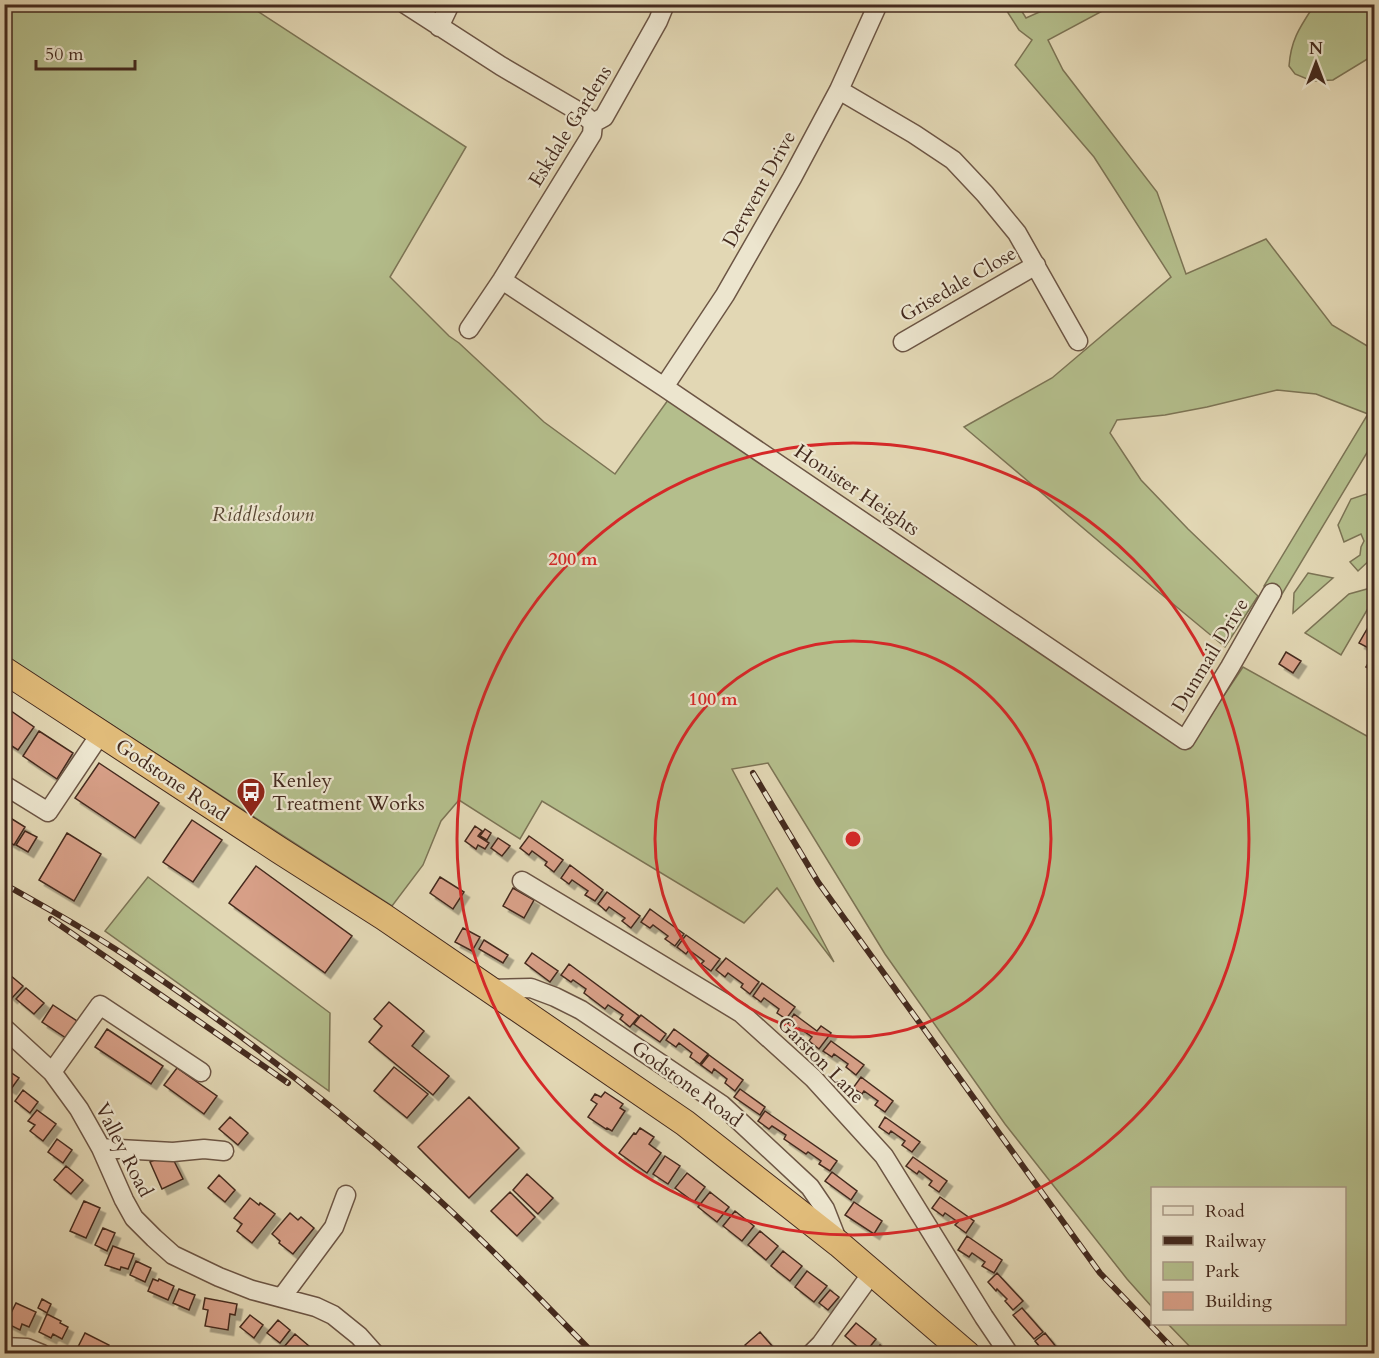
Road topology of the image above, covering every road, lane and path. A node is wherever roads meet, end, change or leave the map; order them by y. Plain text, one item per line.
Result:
1 (405, 4) edge
2 (450, 4) edge
3 (665, 4) edge
4 (878, 4) edge
5 (439, 27) junction
6 (839, 90) junction
7 (593, 123) junction
8 (1036, 264) junction
9 (502, 280) junction
10 (469, 329) dead end
11 (1078, 341) dead end
12 (903, 342) dead end
13 (664, 387) junction
14 (1272, 593) dead end
15 (4, 670) edge
16 (101, 733) junction
17 (1185, 740) joint
18 (4, 784) edge
19 (522, 881) dead end
20 (490, 989) junction
21 (4, 1028) edge
22 (52, 1072) junction
23 (201, 1072) dead end
24 (101, 1148) junction
25 (224, 1151) dead end
26 (346, 1195) dead end
27 (839, 1244) junction
28 (876, 1275) junction
29 (282, 1297) junction
30 (4, 1347) edge
31 (821, 1350) edge
32 (42, 1353) edge
33 (375, 1353) edge
34 (967, 1353) edge
35 (1008, 1353) edge

1 - 5 street
2 - 5 street
3 - 7 street, Eskdale Gardens
4 - 6 street, Derwent Drive
5 - 7 street
6 - 8 street
6 - 13 street, Derwent Drive
7 - 9 street, Eskdale Gardens
8 - 11 street
8 - 12 street, Grisedale Close
9 - 10 street, Eskdale Gardens
9 - 13 street, Honister Heights
13 - 17 street, Honister Heights
14 - 17 street, Dunmail Drive
15 - 16 highway, Godstone Road
16 - 18 street
16 - 20 highway, Godstone Road
19 - 35 street, Garston Lane
20 - 27 highway, Godstone Road
20 - 27 street, Godstone Road
21 - 22 street, Valley Road
22 - 23 street
22 - 24 street, Valley Road
24 - 25 street
24 - 29 street, Valley Road
26 - 29 street
27 - 28 highway, Godstone Road
28 - 31 street
28 - 34 highway, Godstone Road
29 - 33 street, Valley Road
30 - 32 street

